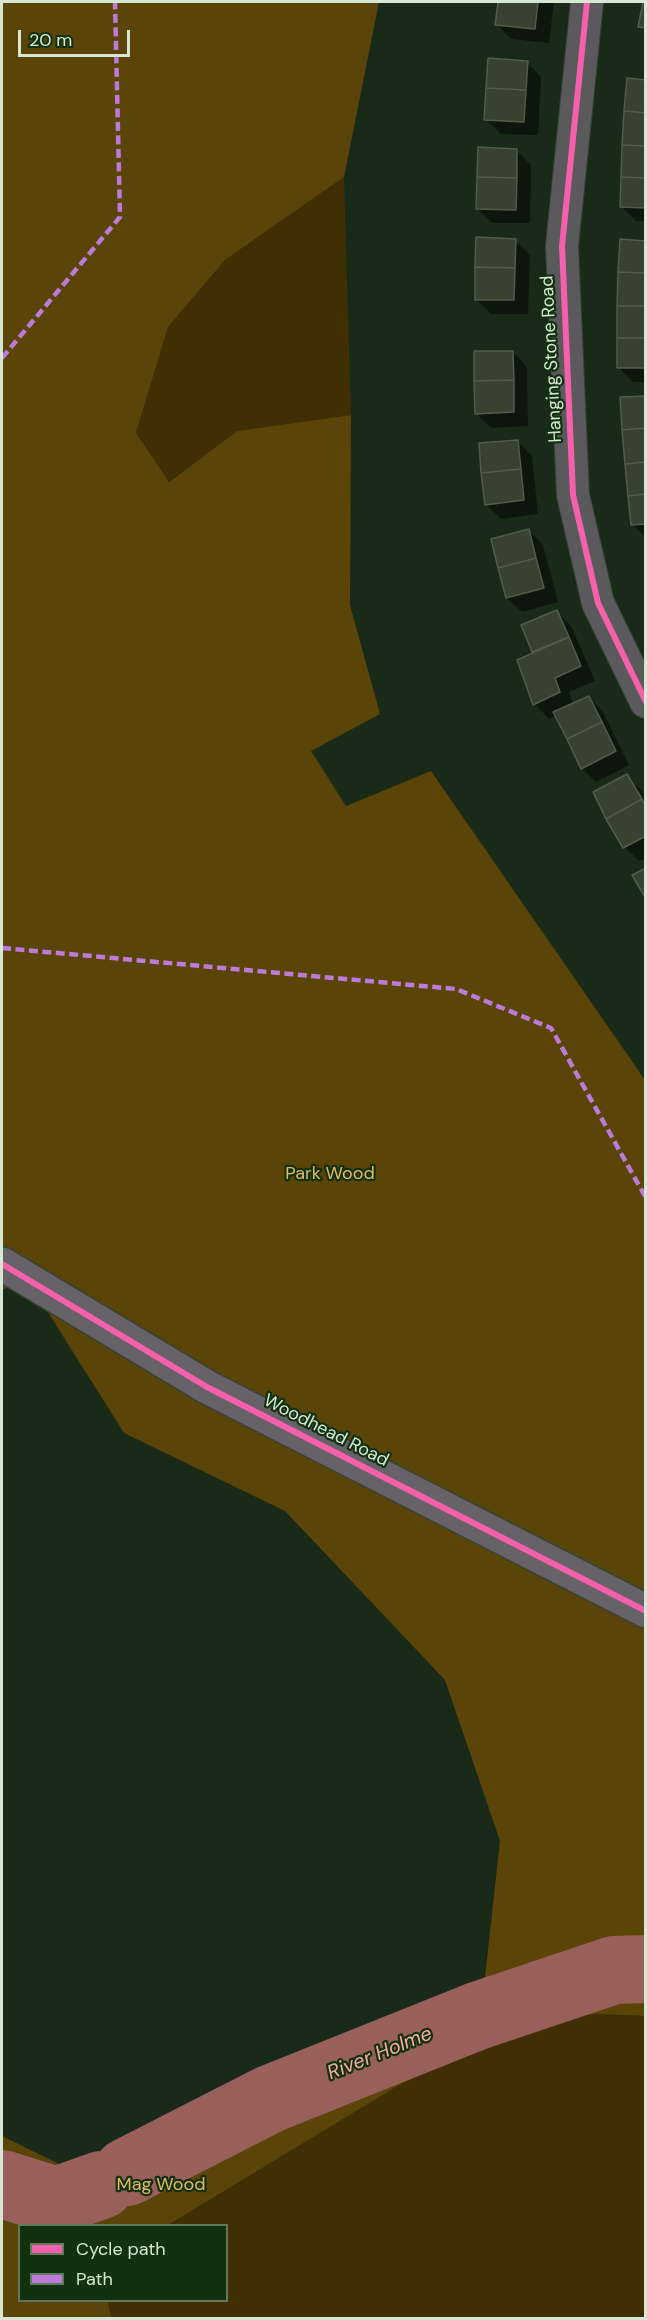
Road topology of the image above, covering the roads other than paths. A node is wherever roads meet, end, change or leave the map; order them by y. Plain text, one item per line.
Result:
1 (587, 2) edge
2 (645, 702) edge
3 (2, 1264) edge
4 (645, 1611) edge

1 - 2 street, Hanging Stone Road
3 - 4 main road, Woodhead Road

